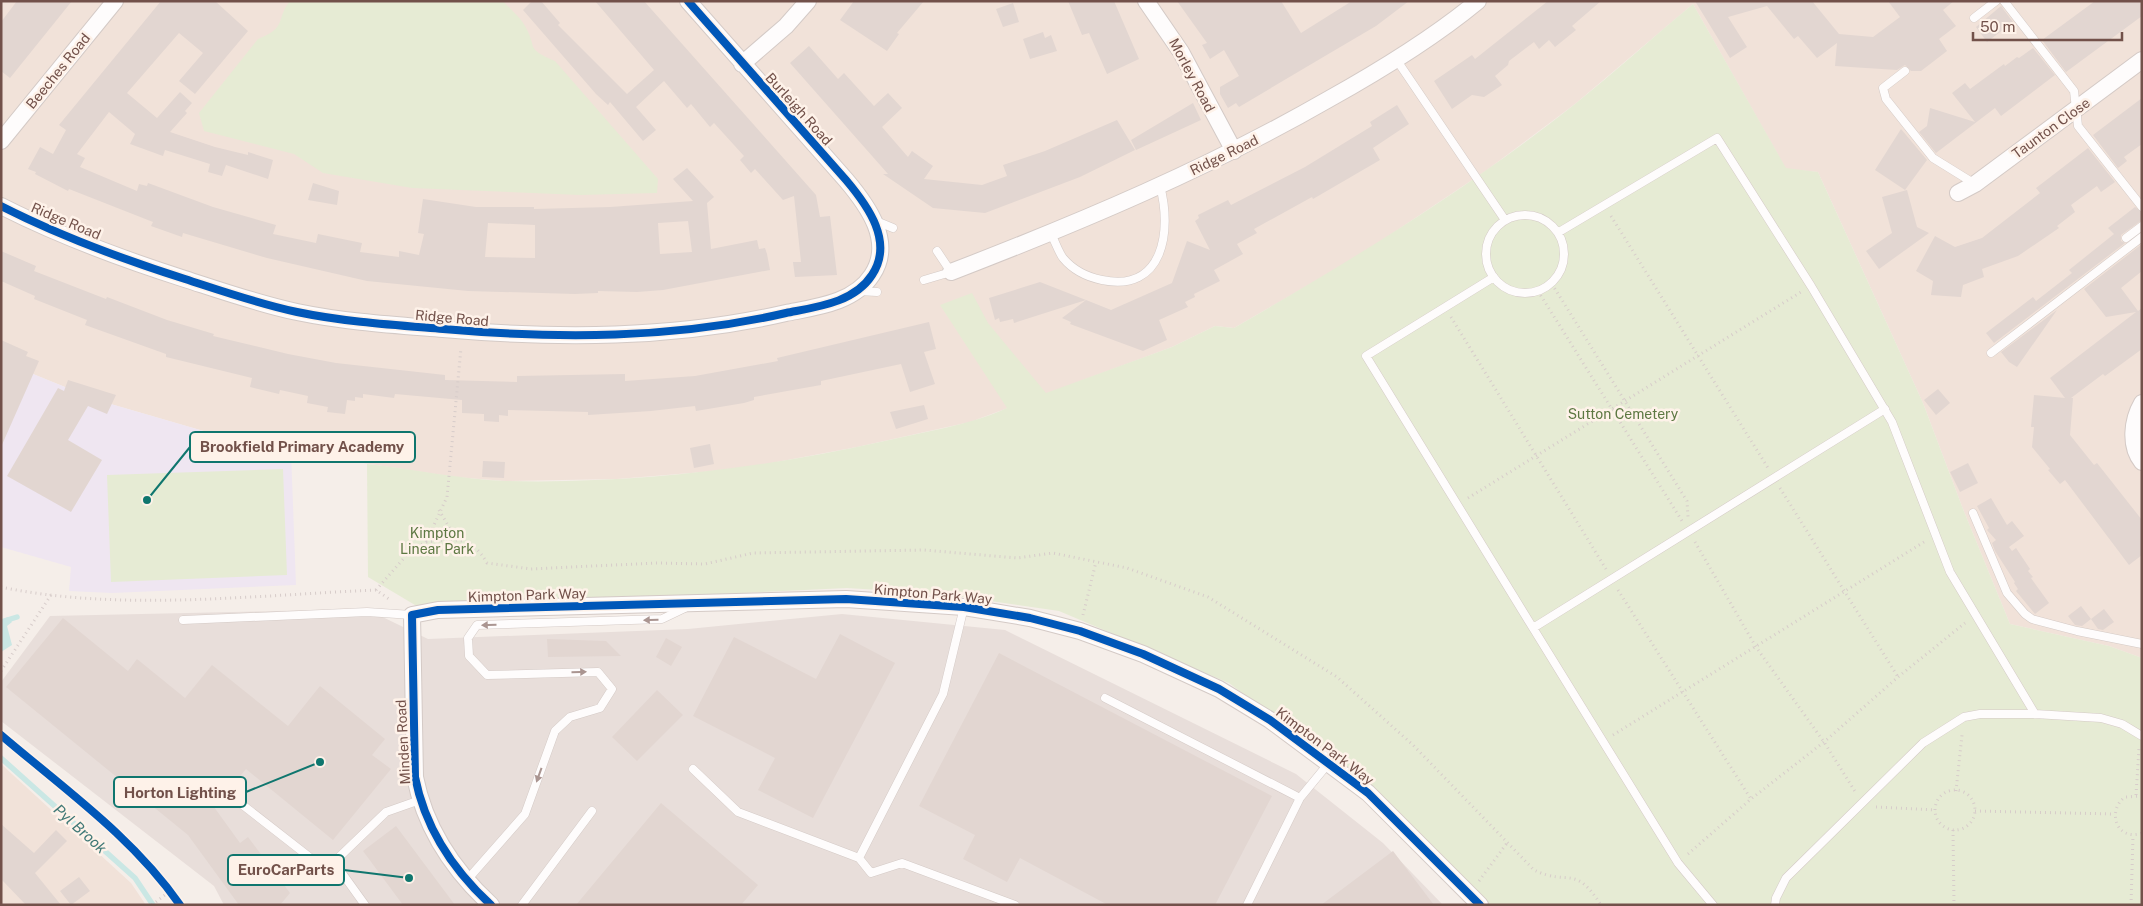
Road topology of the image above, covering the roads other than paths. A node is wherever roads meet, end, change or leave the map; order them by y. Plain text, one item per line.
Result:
1 (115, 1) edge
2 (688, 1) edge
3 (808, 1) edge
4 (1146, 1) edge
5 (1478, 1) edge
6 (1996, 1) edge
7 (2004, 1) edge
8 (1974, 18) dead end
9 (1396, 60) junction
10 (2142, 60) edge
11 (742, 64) junction
12 (1905, 71) dead end
13 (2076, 110) junction
14 (1, 141) edge
15 (1234, 151) junction
16 (1975, 184) junction
17 (1160, 186) junction
18 (1958, 193) dead end
19 (1, 206) edge
20 (2142, 207) edge
21 (874, 220) junction
22 (1505, 220) junction
23 (2142, 226) edge
24 (894, 228) dead end
25 (1559, 232) junction
26 (1051, 234) junction
27 (2142, 237) edge
28 (2126, 238) dead end
29 (880, 240) joint
30 (937, 251) dead end
31 (951, 272) junction
32 (1494, 277) junction
33 (924, 280) dead end
34 (857, 291) junction
35 (877, 292) dead end
36 (1992, 353) dead end
37 (2142, 403) edge
38 (1885, 408) junction
39 (2142, 462) edge
40 (1973, 513) dead end
41 (696, 603) junction
42 (964, 607) junction
43 (412, 615) junction
44 (183, 620) dead end
45 (1532, 628) junction
46 (2142, 644) edge
47 (1105, 698) dead end
48 (2035, 714) junction
49 (2141, 735) edge
50 (1328, 764) junction
51 (692, 769) dead end
52 (1300, 798) junction
53 (235, 800) dead end
54 (420, 800) junction
55 (592, 811) dead end
56 (859, 858) junction
57 (334, 862) junction
58 (466, 880) junction
59 (1475, 899) edge
60 (366, 905) edge
61 (491, 905) edge
62 (522, 905) edge
63 (1015, 905) edge
64 (1247, 905) edge
65 (1713, 905) edge
66 (1775, 905) edge

1 - 14 street, Beeches Road
2 - 11 street, Burleigh Road
3 - 11 street
4 - 15 street, Morley Road
5 - 9 street, Ridge Road
6 - 8 lane
7 - 13 lane
9 - 15 street, Ridge Road
9 - 22 lane
10 - 13 street, Taunton Close
11 - 21 street, Burleigh Road
12 - 16 lane
13 - 16 street, Taunton Close
13 - 20 lane
15 - 17 street, Ridge Road
16 - 18 street, Taunton Close
17 - 26 street, Ridge Road
17 - 26 lane
19 - 34 street, Ridge Road
21 - 24 lane
21 - 29 street, Burleigh Road
22 - 25 lane
22 - 32 lane
23 - 28 lane
25 - 32 lane
25 - 38 lane
26 - 31 street, Ridge Road
27 - 36 lane
29 - 34 street, Ridge Road
30 - 31 lane
31 - 33 lane
32 - 45 lane
34 - 35 lane
37 - 39 street
38 - 45 lane
38 - 48 lane
40 - 46 lane
41 - 42 street, Kimpton Park Way
41 - 43 street, Kimpton Park Way
41 -> 58 lane
42 - 50 street, Kimpton Park Way
42 - 56 lane
43 - 44 lane
43 - 54 street, Minden Road
45 - 65 lane
47 - 52 lane
48 - 49 lane
48 - 66 lane
50 - 52 lane
50 - 59 street, Kimpton Park Way
51 - 56 lane
52 - 64 lane
53 - 57 lane
54 - 57 lane
54 - 58 street, Minden Road
55 - 62 lane
56 - 63 lane
57 - 60 lane
58 - 61 street, Minden Road

